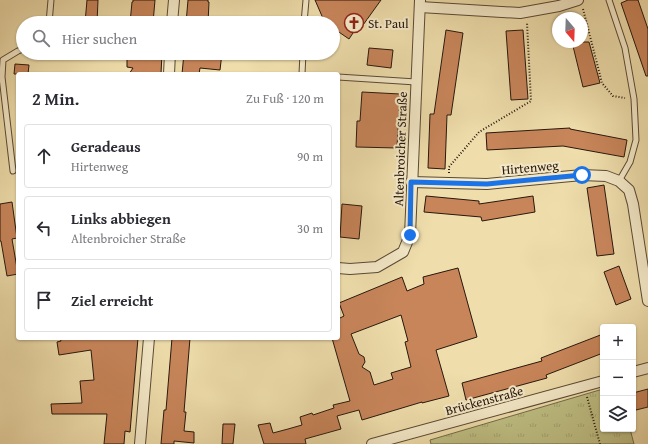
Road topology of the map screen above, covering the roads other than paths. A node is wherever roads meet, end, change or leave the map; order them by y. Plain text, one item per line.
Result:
1 (51, 0) edge
2 (174, 0) edge
3 (306, 0) edge
4 (609, 0) edge
5 (420, 4) edge
6 (580, 4) edge
7 (50, 16) edge
8 (173, 16) edge
9 (305, 16) edge
10 (16, 51) edge
11 (170, 60) edge
12 (303, 60) edge
13 (169, 72) edge
14 (302, 72) edge
15 (340, 76) edge
16 (416, 82) junction
17 (13, 171) dead end
18 (619, 181) junction
19 (411, 182) junction
20 (340, 268) edge
21 (648, 301) edge
22 (149, 340) edge
23 (648, 368) edge
24 (636, 371) edge
25 (600, 382) edge
26 (140, 444) edge
27 (372, 444) edge

1 - 7 lane
2 - 8 street
3 - 9 lane
4 - 18 lane
5 - 6 street
5 - 16 street, Altenbroicher Straße
10 - 17 lane
11 - 13 street
12 - 14 lane
15 - 16 lane
16 - 19 street, Altenbroicher Straße
18 - 19 street, Hirtenweg
18 - 21 street
19 - 20 street, Altenbroicher Straße
22 - 26 street
23 - 24 street
25 - 27 street, Brückenstraße

